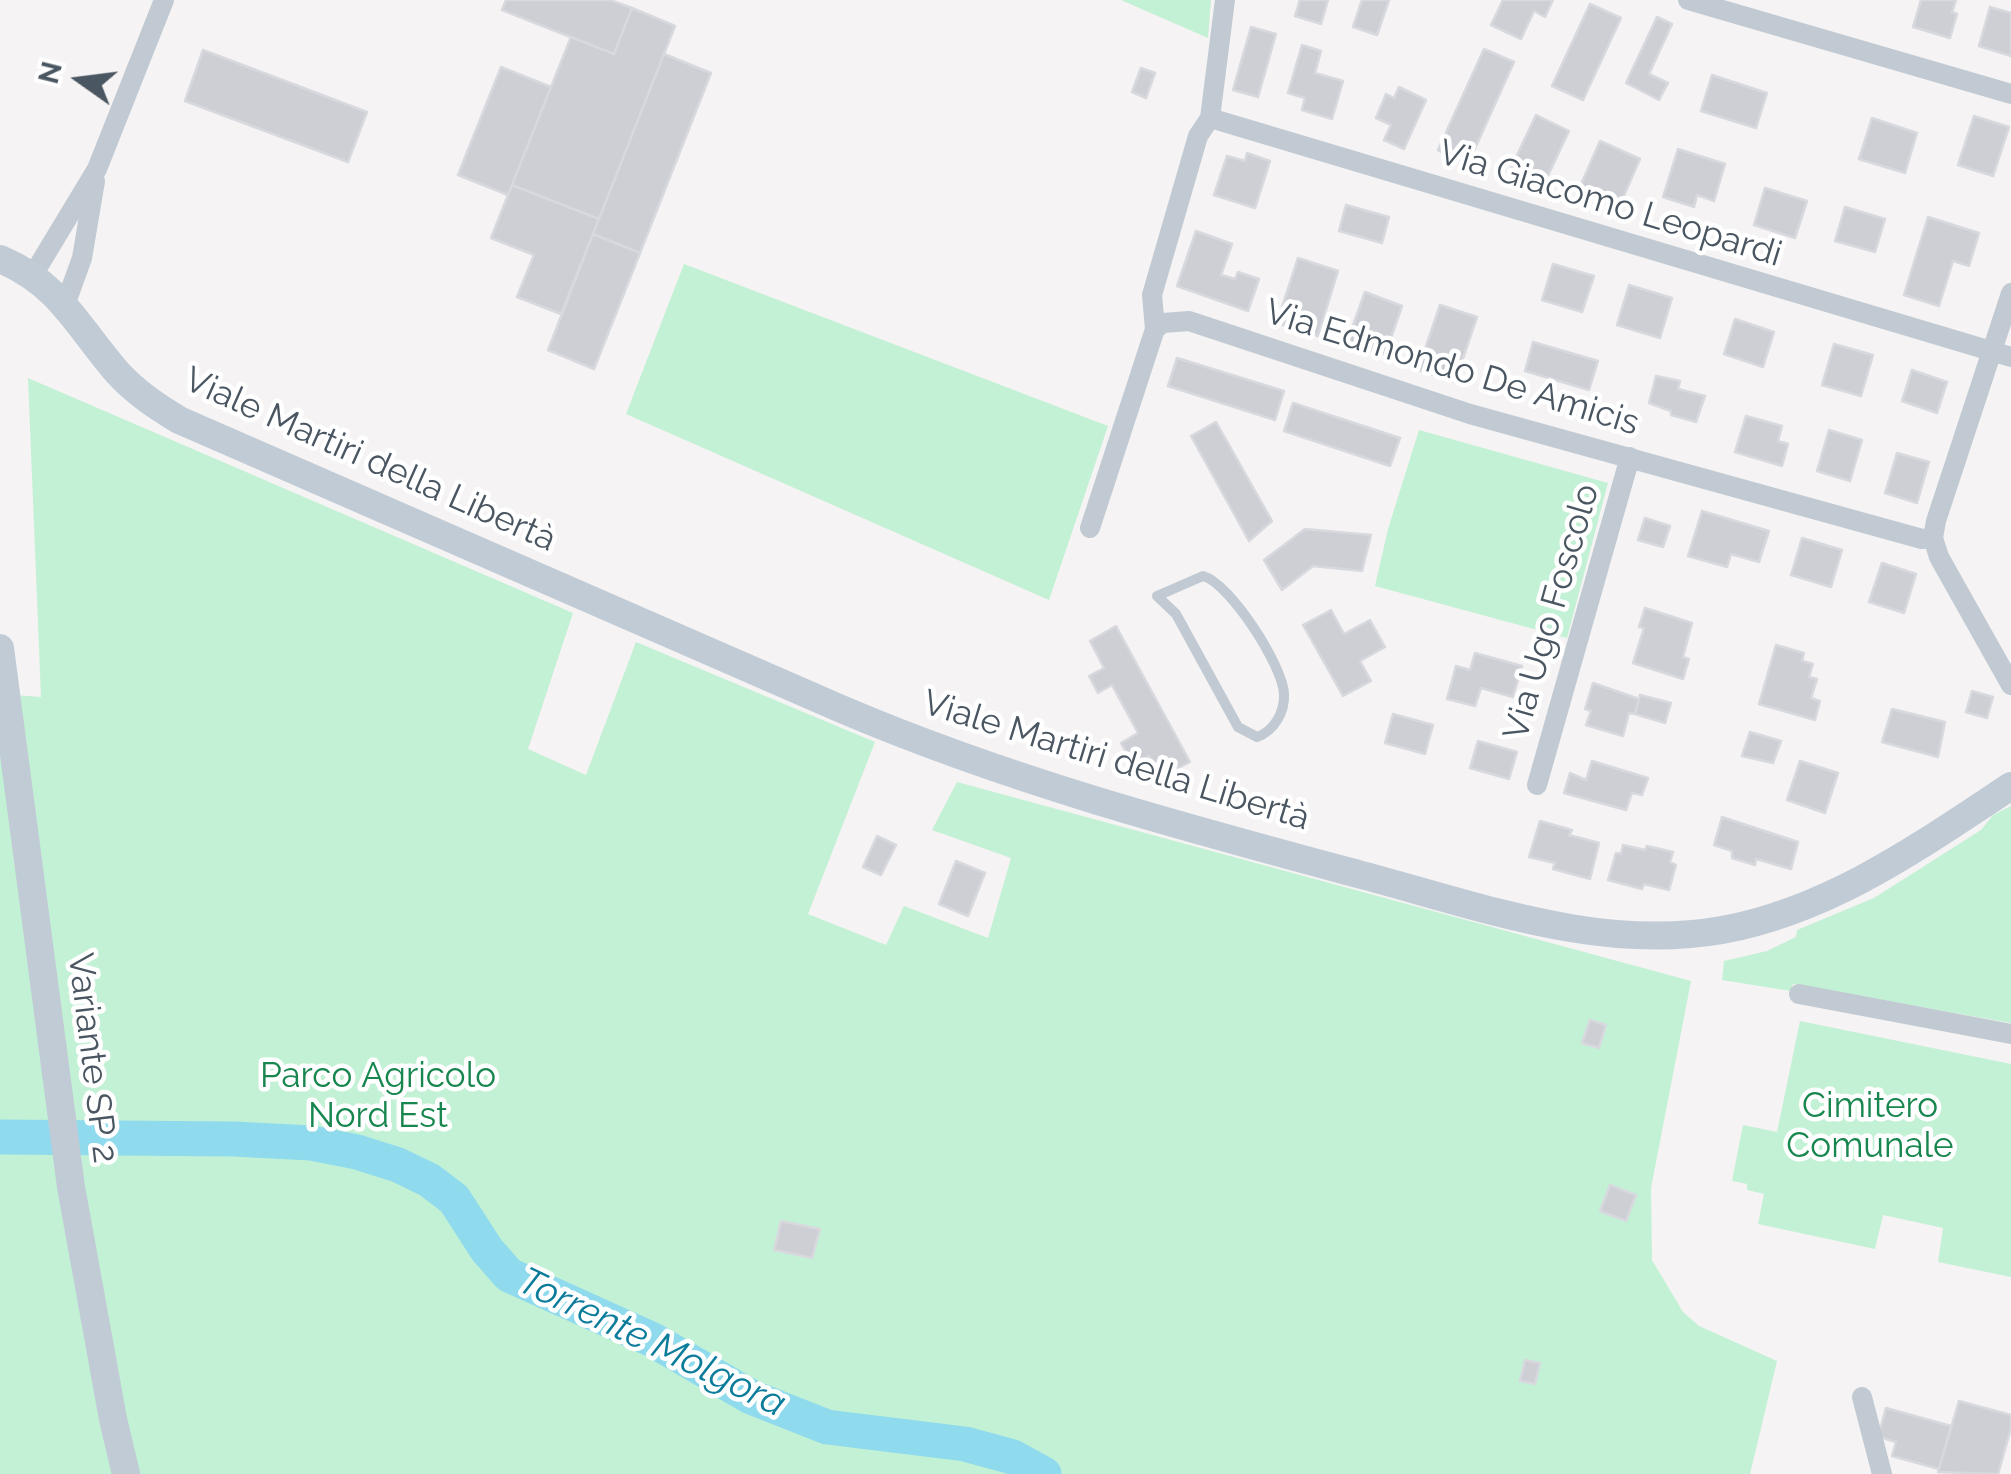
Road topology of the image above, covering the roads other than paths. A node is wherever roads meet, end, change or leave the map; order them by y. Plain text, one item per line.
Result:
1 (164, 0) edge
2 (1225, 0) edge
3 (1688, 0) edge
4 (2011, 94) edge
5 (1210, 118) junction
6 (97, 169) junction
7 (0, 259) edge
8 (30, 275) junction
9 (2011, 293) edge
10 (73, 313) junction
11 (1155, 329) junction
12 (2001, 354) edge
13 (1630, 457) junction
14 (1090, 528) dead end
15 (1934, 538) junction
16 (1157, 596) joint
17 (0, 648) edge
18 (2011, 685) edge
19 (1537, 786) dead end
20 (2011, 786) edge
21 (1799, 994) dead end
22 (2011, 1034) edge
23 (1862, 1397) dead end
24 (126, 1474) edge
25 (1882, 1474) edge

1 - 6 street
2 - 5 street
3 - 4 street
5 - 11 street
5 - 12 street, Via Giacomo Leopardi
6 - 8 street
6 - 10 street
7 - 8 street, Viale Martiri della Libertà
8 - 10 street, Viale Martiri della Libertà
9 - 12 street
10 - 20 street, Viale Martiri della Libertà
11 - 13 street, Via Edmondo De Amicis
11 - 14 street
12 - 15 street
13 - 15 street, Via Edmondo De Amicis
13 - 19 street, Via Ugo Foscolo
15 - 18 street
16 - 16 lane
17 - 24 street, Variante SP 2
21 - 22 street
23 - 25 street

